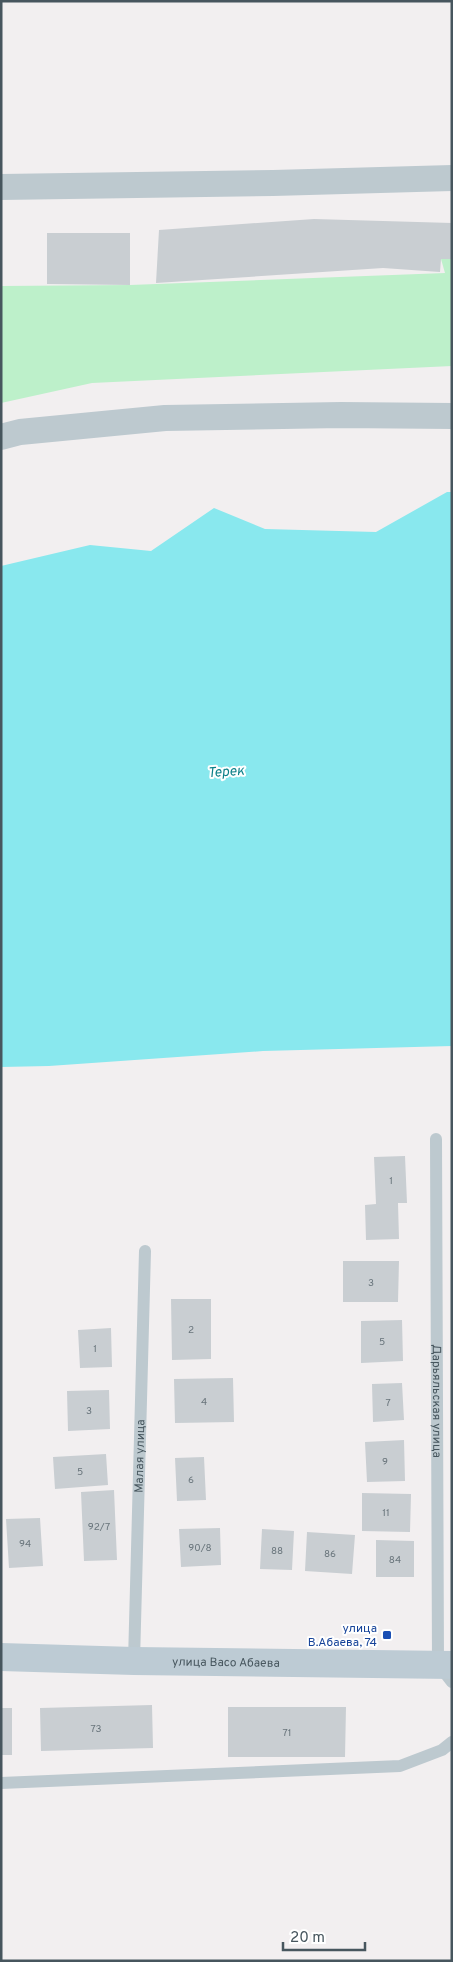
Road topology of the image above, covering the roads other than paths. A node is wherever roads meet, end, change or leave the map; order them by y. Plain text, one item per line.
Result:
1 (452, 178) edge
2 (1, 187) edge
3 (452, 416) edge
4 (1, 437) edge
5 (436, 1139) dead end
6 (145, 1251) dead end
7 (1, 1657) edge
8 (134, 1661) junction
9 (447, 1670) edge
10 (452, 1742) edge
11 (1, 1783) edge

1 - 2 street
3 - 4 street
5 - 9 lane, Дарьяльская улица
6 - 8 lane, Малая улица
7 - 8 main road, улица Васо Абаева
8 - 9 main road, улица Васо Абаева
10 - 11 lane

